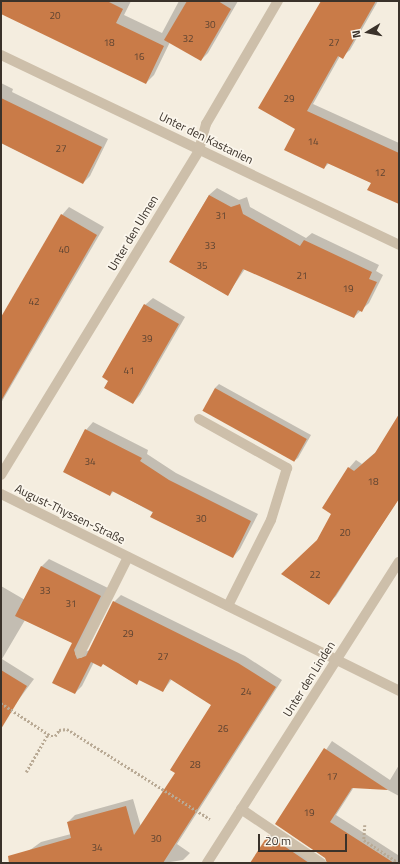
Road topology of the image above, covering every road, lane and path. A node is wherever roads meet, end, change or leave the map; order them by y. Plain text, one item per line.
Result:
1 (278, 1) edge
2 (1, 55) edge
3 (199, 150) junction
4 (399, 245) edge
5 (199, 419) dead end
6 (1, 475) edge
7 (1, 494) edge
8 (128, 556) junction
9 (399, 562) edge
10 (228, 606) junction
11 (80, 653) dead end
12 (336, 659) junction
13 (399, 691) edge
14 (1, 703) edge
15 (48, 734) junction
16 (26, 772) dead end
17 (241, 809) junction
18 (365, 825) dead end
19 (228, 830) junction
20 (207, 863) edge
21 (321, 863) edge
22 (399, 863) edge

1 - 3 street, Unter den Ulmen
2 - 3 street, Unter den Kastanien
3 - 4 street, Unter den Kastanien
3 - 6 street, Unter den Ulmen
5 - 10 street
7 - 8 street, August-Thyssen-Straße
8 - 10 street, August-Thyssen-Straße
8 - 11 street, August-Thyssen-Straße
9 - 12 street, Unter den Linden
10 - 12 street, August-Thyssen-Straße
12 - 13 street, August-Thyssen-Straße
12 - 17 street, Unter den Linden
14 - 15 path
15 - 16 path
15 - 19 path
17 - 19 street, Unter den Linden
17 - 21 street
18 - 22 path
19 - 20 street, Unter den Linden

